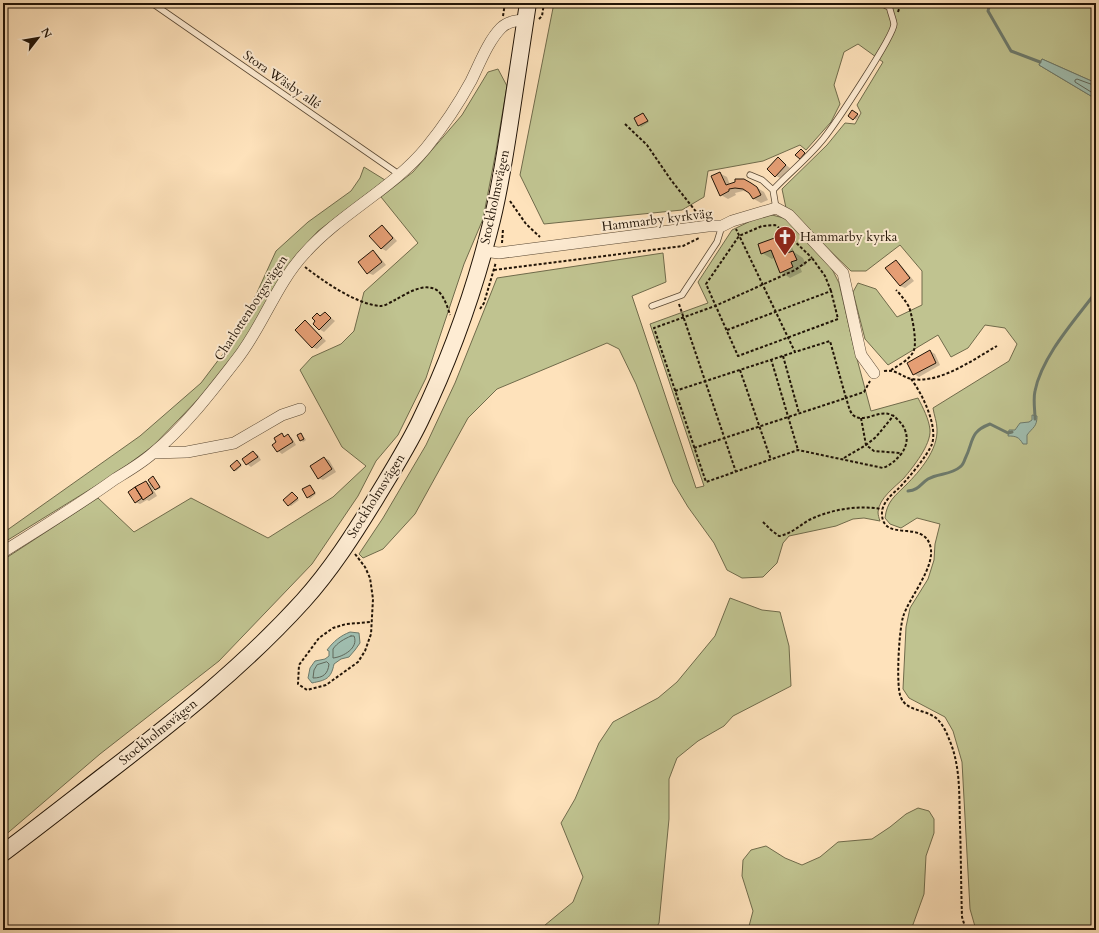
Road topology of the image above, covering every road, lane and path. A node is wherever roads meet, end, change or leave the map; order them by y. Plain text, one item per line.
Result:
1 (152, 3) edge
2 (528, 3) edge
3 (881, 3) edge
4 (889, 5) edge
5 (526, 20) junction
6 (625, 124) dead end
7 (400, 175) junction
8 (750, 175) dead end
9 (772, 190) junction
10 (507, 197) dead end
11 (776, 208) junction
12 (732, 221) junction
13 (708, 226) junction
14 (722, 226) junction
15 (702, 236) dead end
16 (739, 236) junction
17 (551, 247) junction
18 (491, 252) junction
19 (812, 258) junction
20 (297, 262) junction
21 (494, 270) junction
22 (762, 284) junction
23 (831, 290) junction
24 (896, 290) dead end
25 (677, 297) junction
26 (652, 306) dead end
27 (715, 306) junction
28 (480, 309) dead end
29 (775, 311) junction
30 (684, 318) junction
31 (453, 321) dead end
32 (727, 330) junction
33 (788, 338) junction
34 (996, 346) dead end
35 (795, 352) junction
36 (783, 356) junction
37 (771, 359) junction
38 (740, 370) junction
39 (891, 370) junction
40 (874, 373) junction
41 (911, 379) junction
42 (706, 381) junction
43 (675, 392) junction
44 (846, 398) junction
45 (300, 409) dead end
46 (799, 413) junction
47 (894, 415) junction
48 (788, 417) junction
49 (861, 418) junction
50 (759, 427) junction
51 (725, 438) junction
52 (866, 445) junction
53 (694, 448) junction
54 (798, 450) junction
55 (153, 453) junction
56 (902, 453) junction
57 (843, 459) junction
58 (771, 460) junction
59 (736, 472) junction
60 (882, 509) junction
61 (763, 522) dead end
62 (358, 548) dead end
63 (3, 552) edge
64 (371, 622) junction
65 (3, 853) edge
66 (966, 930) edge

1 - 7 lane, Stora Wäsby allé
2 - 5 street, Stockholmsvägen
3 - 4 lane
4 - 9 lane
5 - 7 street, Charlottenborgsvägen
5 - 18 street, Stockholmsvägen
6 - 13 path
7 - 20 street, Charlottenborgsvägen
8 - 9 lane
9 - 11 lane
10 - 17 path
11 - 12 street, Hammarby kyrkväg
11 - 40 street
12 - 14 street, Hammarby kyrkväg
12 - 16 path
13 - 14 street, Hammarby kyrkväg
13 - 17 street, Hammarby kyrkväg
14 - 25 lane
15 - 21 path
16 - 19 path
16 - 22 path
16 - 27 path
17 - 18 street, Hammarby kyrkväg
18 - 21 path
18 - 65 street, Stockholmsvägen
19 - 22 path
19 - 23 path
20 - 31 path
20 - 55 street, Charlottenborgsvägen
21 - 28 path
22 - 27 path
22 - 29 path
23 - 29 path
23 - 33 path
24 - 39 path
25 - 26 lane
25 - 30 path
27 - 30 path
27 - 32 path
29 - 32 path
29 - 33 path
30 - 42 path
30 - 43 path
32 - 33 path
33 - 35 path
34 - 41 path
35 - 36 path
35 - 44 path
36 - 37 path
36 - 46 path
37 - 38 path
37 - 48 path
38 - 42 path
38 - 50 path
39 - 40 path
39 - 41 path
40 - 44 path
41 - 60 path
42 - 43 path
42 - 51 path
43 - 53 path
44 - 46 path
44 - 49 path
45 - 55 street
46 - 48 path
47 - 49 path
47 - 52 path
47 - 56 path
48 - 50 path
48 - 54 path
49 - 52 path
50 - 51 path
50 - 58 path
51 - 53 path
51 - 59 path
52 - 56 path
52 - 57 path
53 - 59 path
54 - 57 path
54 - 58 path
55 - 63 street, Charlottenborgsvägen
56 - 57 path
58 - 59 path
60 - 61 path
60 - 66 path
62 - 64 path
64 - 64 path

